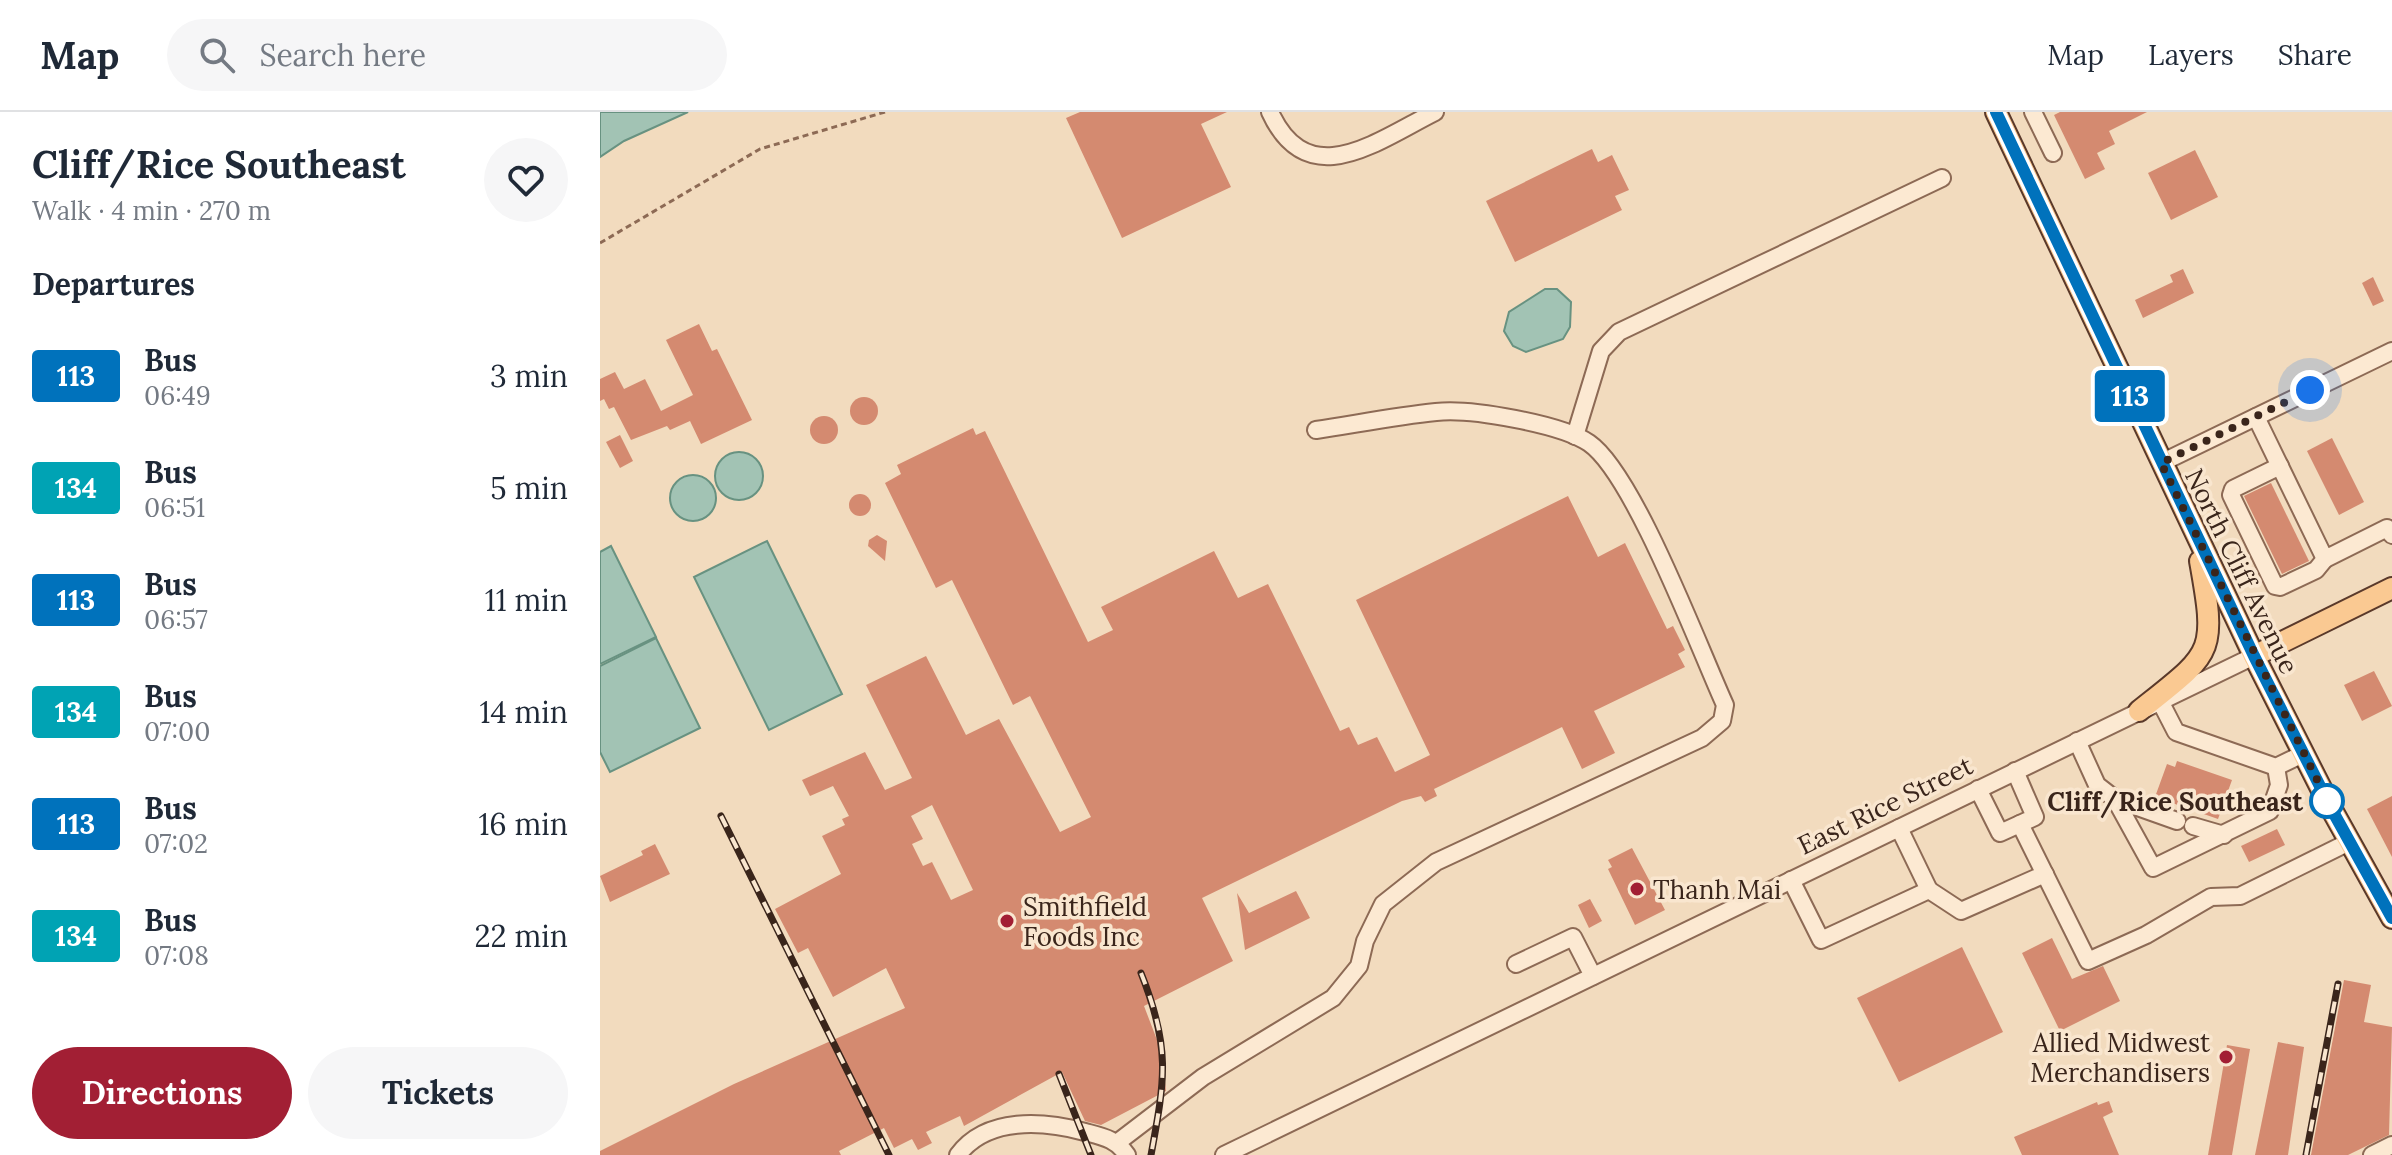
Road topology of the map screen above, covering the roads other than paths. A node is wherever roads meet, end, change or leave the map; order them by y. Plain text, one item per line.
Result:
1 (1270, 112) edge
2 (1435, 112) edge
3 (1996, 112) edge
4 (2033, 112) edge
5 (2053, 153) dead end
6 (1942, 178) dead end
7 (2392, 351) edge
8 (2256, 417) junction
9 (1316, 430) dead end
10 (1575, 436) junction
11 (2161, 463) junction
12 (2280, 466) junction
13 (2392, 535) edge
14 (2196, 537) junction
15 (2325, 559) junction
16 (2392, 588) edge
17 (2254, 656) junction
18 (2160, 701) junction
19 (2139, 711) junction
20 (2077, 741) junction
21 (2303, 754) junction
22 (2276, 767) junction
23 (2015, 771) junction
24 (1978, 789) junction
25 (2115, 799) junction
26 (2177, 821) dead end
27 (2020, 824) junction
28 (2193, 826) dead end
29 (1899, 828) junction
30 (2224, 835) junction
31 (2349, 842) junction
32 (2045, 874) junction
33 (1791, 880) junction
34 (1929, 890) junction
35 (2392, 918) edge
36 (1516, 964) dead end
37 (1593, 976) junction
38 (2392, 1145) edge
39 (1123, 1148) edge
40 (1226, 1154) edge
41 (958, 1155) edge
42 (2372, 1155) edge

1 - 2 street
3 - 11 main road, North Cliff Avenue
4 - 5 street
6 - 10 street
7 - 8 street
8 - 11 street
8 - 12 street
9 - 10 street
10 - 39 street
11 - 14 main road, North Cliff Avenue
12 - 15 street
12 - 15 street
13 - 15 street
14 - 17 main road, North Cliff Avenue
14 - 19 main road
16 - 17 main road, East Rice Street
17 - 18 street, East Rice Street
17 - 21 main road, North Cliff Avenue
18 - 19 street, East Rice Street
18 - 22 street
19 - 20 street, East Rice Street
20 - 23 street, East Rice Street
20 - 25 street
21 - 22 street
21 - 31 main road, North Cliff Avenue
22 - 30 street
23 - 24 street, East Rice Street
23 - 27 street
24 - 27 street
24 - 29 street, East Rice Street
25 - 26 street
25 - 30 street
27 - 32 street
28 - 30 street
29 - 33 street, East Rice Street
29 - 34 street
31 - 32 street
31 - 35 main road, North Cliff Avenue
32 - 34 street
33 - 34 street
33 - 37 street, East Rice Street
36 - 37 street
37 - 40 street, East Rice Street
38 - 42 street
39 - 41 street

